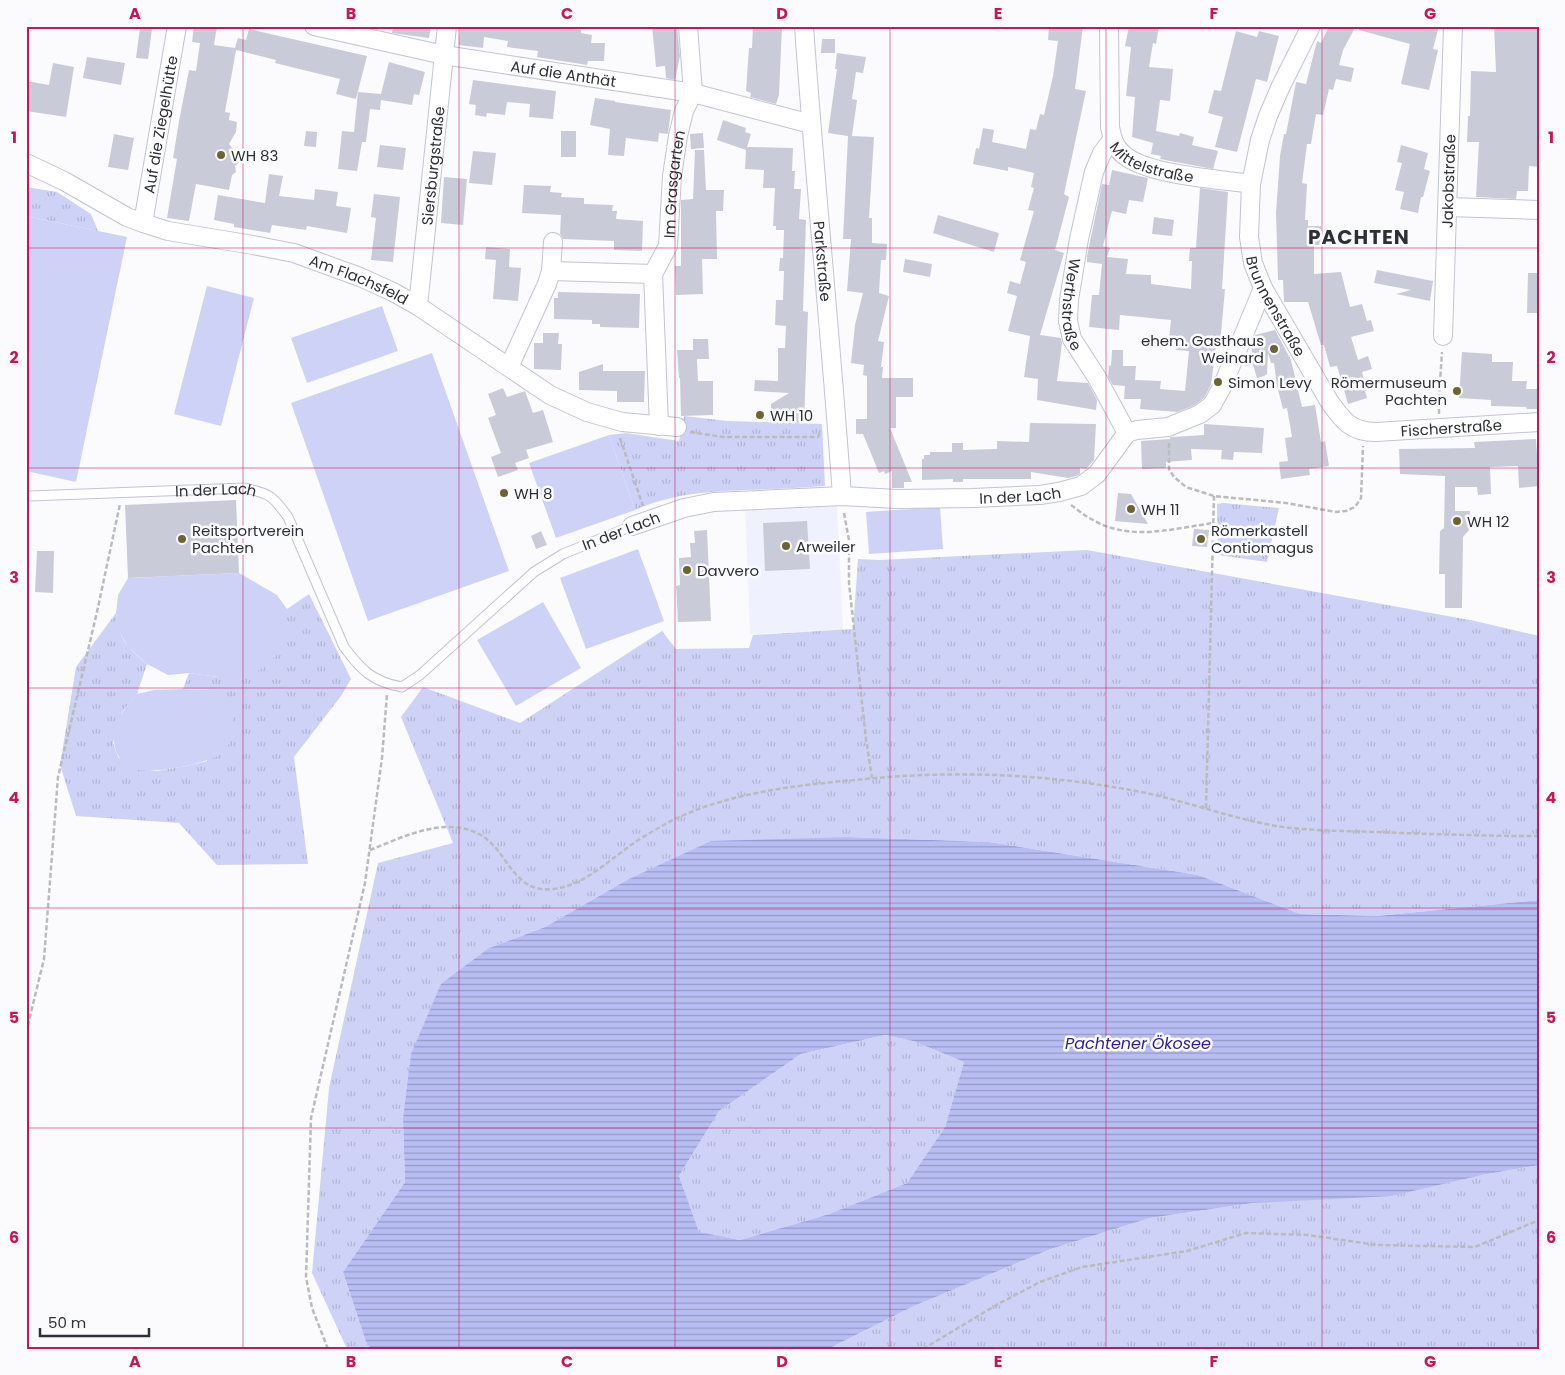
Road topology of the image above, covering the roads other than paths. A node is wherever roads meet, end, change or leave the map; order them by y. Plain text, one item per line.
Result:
1 (177, 26) edge
2 (447, 26) edge
3 (688, 26) edge
4 (804, 26) edge
5 (1109, 26) edge
6 (1311, 26) edge
7 (1453, 26) edge
8 (317, 27) edge
9 (444, 55) junction
10 (693, 93) junction
11 (811, 124) junction
12 (1112, 140) junction
13 (26, 163) edge
14 (1251, 184) junction
15 (1448, 207) junction
16 (1539, 210) edge
17 (143, 223) junction
18 (552, 242) dead end
19 (551, 271) junction
20 (653, 274) junction
21 (1263, 288) junction
22 (418, 306) junction
23 (1443, 336) road end
24 (509, 367) junction
25 (1539, 422) edge
26 (659, 426) junction
27 (677, 427) road end
28 (1364, 432) joint
29 (1127, 433) junction
30 (30, 496) dead end
31 (842, 496) junction
32 (632, 526) joint

1 - 17 street, Auf die Ziegelhütte
2 - 9 street, Siersburgstraße
3 - 10 street
4 - 11 street, Parkstraße
5 - 12 street, Mittelstraße
6 - 14 street, Brunnenstraße
7 - 15 street, Jakobstraße
8 - 9 street, Auf die Anthät
9 - 10 street, Auf die Anthät
9 - 22 street, Siersburgstraße
10 - 11 street, Auf die Anthät
10 - 20 street, Im Grasgarten
11 - 31 street, Parkstraße
12 - 14 street, Mittelstraße
12 - 29 street, Werthstraße
13 - 17 street, Am Flachsfeld
14 - 21 street, Brunnenstraße
15 - 16 street
15 - 23 street, Jakobstraße
17 - 22 street, Am Flachsfeld
18 - 19 street
19 - 20 street
19 - 24 street
20 - 26 street
21 - 28 street, Brunnenstraße
21 - 29 street
22 - 24 street, Am Flachsfeld
24 - 26 street, Am Flachsfeld
25 - 28 street, Fischerstraße
26 - 27 street, Am Flachsfeld
29 - 31 street, In der Lach
30 - 32 lane, In der Lach
31 - 32 street, In der Lach

